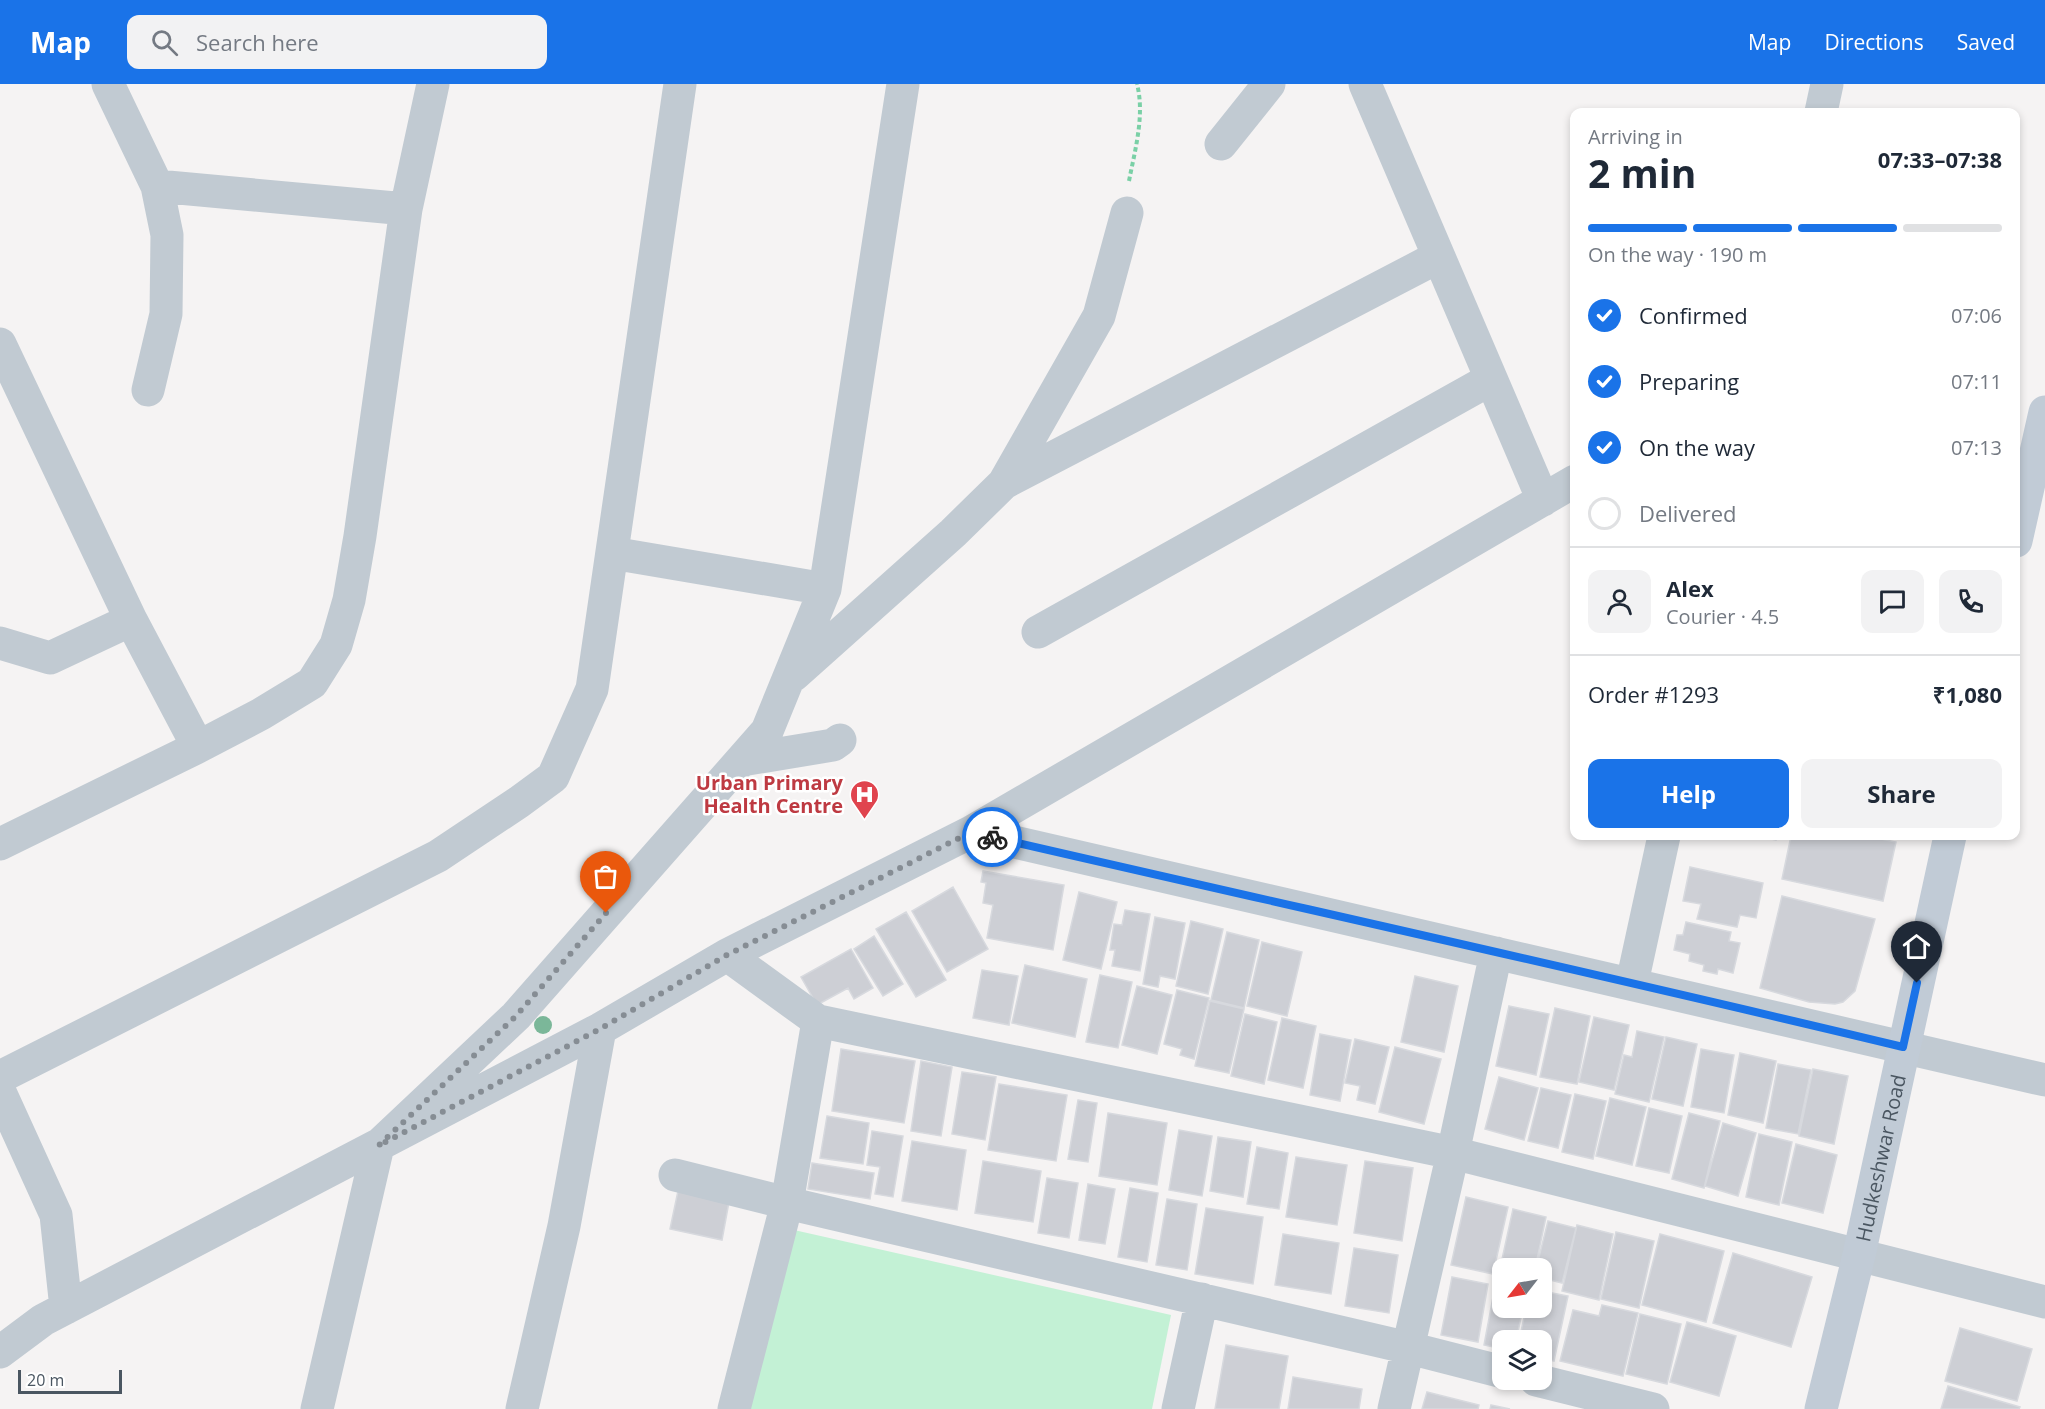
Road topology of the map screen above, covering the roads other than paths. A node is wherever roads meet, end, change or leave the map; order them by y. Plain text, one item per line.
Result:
1 (108, 84) edge
2 (433, 84) edge
3 (680, 84) edge
4 (903, 84) edge
5 (1269, 84) edge
6 (1365, 84) edge
7 (1827, 84) edge
8 (1822, 108) edge
9 (1221, 144) dead end
10 (157, 186) junction
11 (406, 209) junction
12 (1127, 213) road end
13 (1438, 257) junction
14 (2, 355) edge
15 (1491, 380) junction
16 (148, 390) dead end
17 (2045, 412) edge
18 (1004, 483) junction
19 (1570, 484) edge
20 (1543, 500) junction
21 (2020, 523) edge
22 (612, 553) junction
23 (825, 589) junction
24 (131, 620) junction
25 (1038, 632) dead end
26 (0, 643) edge
27 (788, 680) junction
28 (840, 740) dead end
29 (198, 747) junction
30 (742, 760) junction
31 (971, 832) junction
32 (1663, 840) edge
33 (1949, 840) edge
34 (0, 844) edge
35 (1496, 953) junction
36 (727, 955) junction
37 (1632, 983) junction
38 (818, 1021) junction
39 (600, 1029) junction
40 (1903, 1047) junction
41 (2045, 1080) edge
42 (2, 1096) edge
43 (378, 1146) junction
44 (1454, 1153) junction
45 (675, 1175) dead end
46 (787, 1203) junction
47 (1859, 1255) junction
48 (1202, 1299) junction
49 (2045, 1302) edge
50 (66, 1308) junction
51 (1409, 1347) junction
52 (0, 1352) edge
53 (1492, 1369) edge
54 (1552, 1386) edge
55 (1602, 1403) edge
56 (317, 1409) edge
57 (522, 1409) edge
58 (734, 1409) edge
59 (1178, 1409) edge
60 (1394, 1409) edge
61 (1653, 1409) edge
62 (1821, 1409) edge

1 - 10 street
2 - 11 street
3 - 22 street
4 - 23 street
5 - 9 street
6 - 13 street
7 - 8 street
10 - 11 street
10 - 16 street
11 - 29 street
12 - 18 street
13 - 15 street
13 - 18 street
14 - 24 street
15 - 20 street
15 - 25 street
17 - 21 main road
18 - 27 street
19 - 20 street
20 - 31 street
22 - 23 street
22 - 42 street
23 - 27 street
24 - 26 street
24 - 29 street
27 - 30 street
28 - 30 street
29 - 34 street
30 - 43 street
31 - 35 street
31 - 36 street
32 - 37 street
33 - 40 main road, Hudkeshwar Road
35 - 37 street
35 - 44 street
36 - 38 street
36 - 39 street
37 - 40 street
38 - 44 street
38 - 46 street
39 - 43 street
39 - 57 street
40 - 41 street
40 - 47 main road, Hudkeshwar Road
42 - 50 street
43 - 50 street
43 - 56 street
44 - 47 street
44 - 51 street
45 - 46 street
46 - 48 street
46 - 58 street
47 - 49 street
47 - 62 main road, Hudkeshwar Road
48 - 51 street
48 - 59 street
50 - 52 street
51 - 53 street
51 - 60 street
54 - 55 street
55 - 61 street

